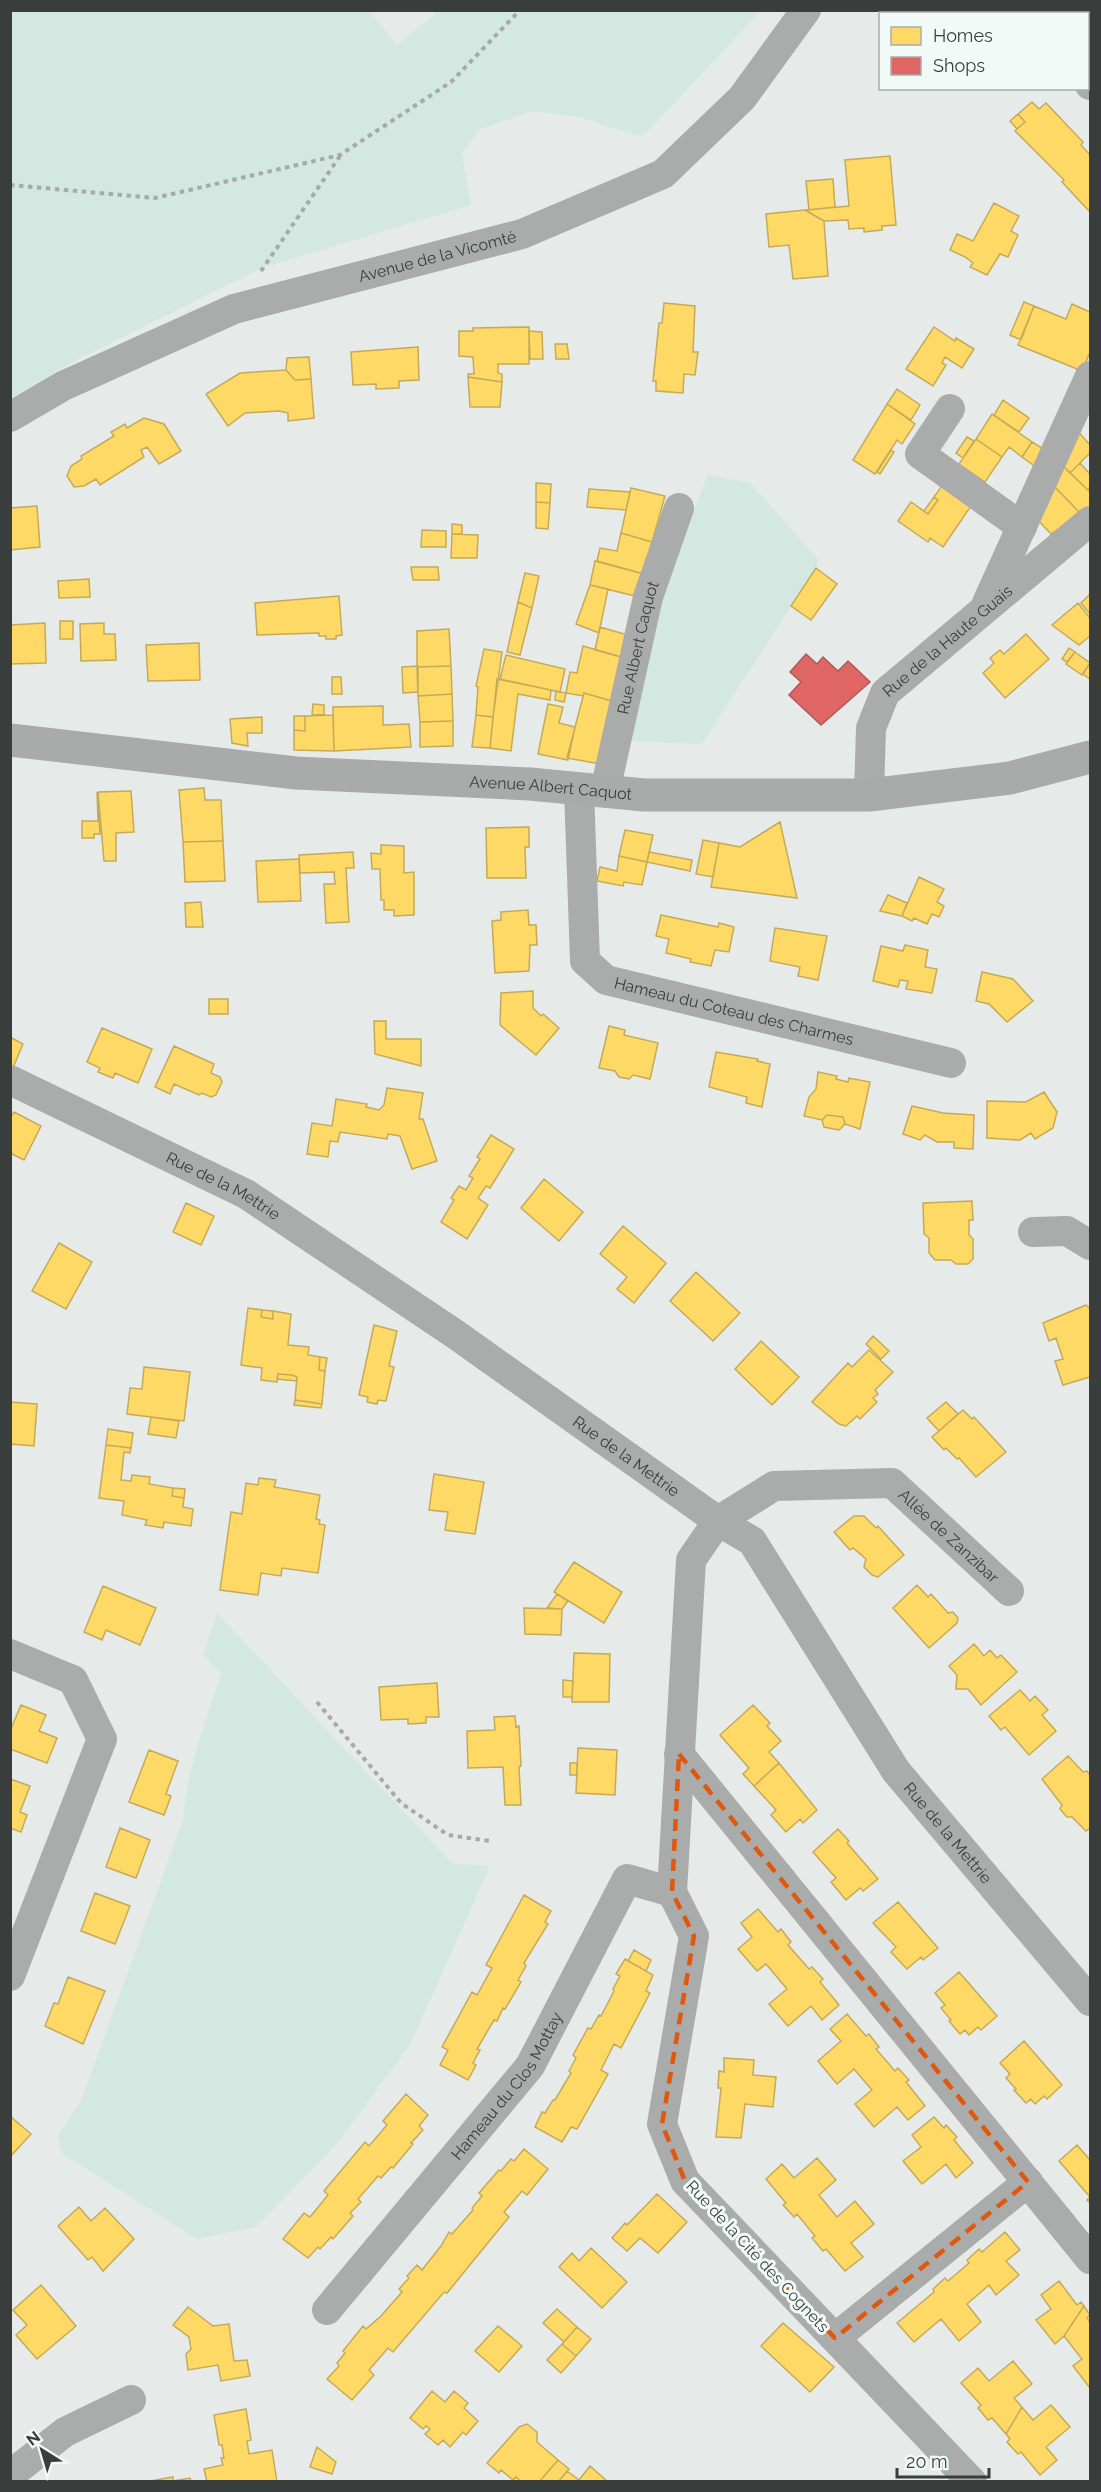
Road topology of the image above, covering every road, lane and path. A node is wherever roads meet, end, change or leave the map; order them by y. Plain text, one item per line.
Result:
1 (520, 10) edge
2 (806, 10) edge
3 (340, 155) junction
4 (10, 185) edge
5 (234, 309) junction
6 (1090, 376) edge
7 (950, 409) dead end
8 (10, 417) edge
9 (679, 508) dead end
10 (1090, 521) edge
11 (1022, 527) junction
12 (984, 610) junction
13 (10, 740) edge
14 (1090, 757) edge
15 (592, 790) junction
16 (869, 795) junction
17 (951, 1063) dead end
18 (10, 1080) edge
19 (1033, 1232) dead end
20 (1090, 1245) edge
21 (718, 1521) junction
22 (1009, 1591) dead end
23 (10, 1654) edge
24 (317, 1702) dead end
25 (679, 1754) junction
26 (490, 1841) dead end
27 (672, 1892) junction
28 (10, 1976) edge
29 (1090, 2001) edge
30 (1028, 2182) junction
31 (1090, 2259) edge
32 (327, 2310) dead end
33 (836, 2338) junction
34 (131, 2400) dead end
35 (10, 2475) edge
36 (972, 2481) edge

1 - 3 path
2 - 5 street, Avenue de la Vicomté
3 - 4 path
3 - 5 path
5 - 8 street, Avenue de la Vicomté
6 - 11 street
7 - 11 street
9 - 15 street, Rue Albert Caquot
10 - 12 street, Rue de la Haute Guais
11 - 12 street
12 - 16 street, Rue de la Haute Guais
13 - 15 main road, Avenue Albert Caquot
14 - 16 main road, Avenue Albert Caquot
15 - 16 main road, Avenue Albert Caquot
15 - 17 street, Hameau du Coteau des Charmes
18 - 21 street, Rue de la Mettrie
19 - 20 street
21 - 22 street, Allée de Zanzibar
21 - 25 street, Rue de la Cité des Cognets
21 - 29 street, Rue de la Mettrie
23 - 28 street
24 - 26 path
25 - 27 street, Rue de la Cité des Cognets
25 - 30 street
27 - 32 street, Hameau du Clos Mottay
27 - 33 street, Rue de la Cité des Cognets
30 - 31 street
30 - 33 street, Rue de la Cité des Cognets
33 - 36 street, Rue de la Cité des Cognets
34 - 35 street

